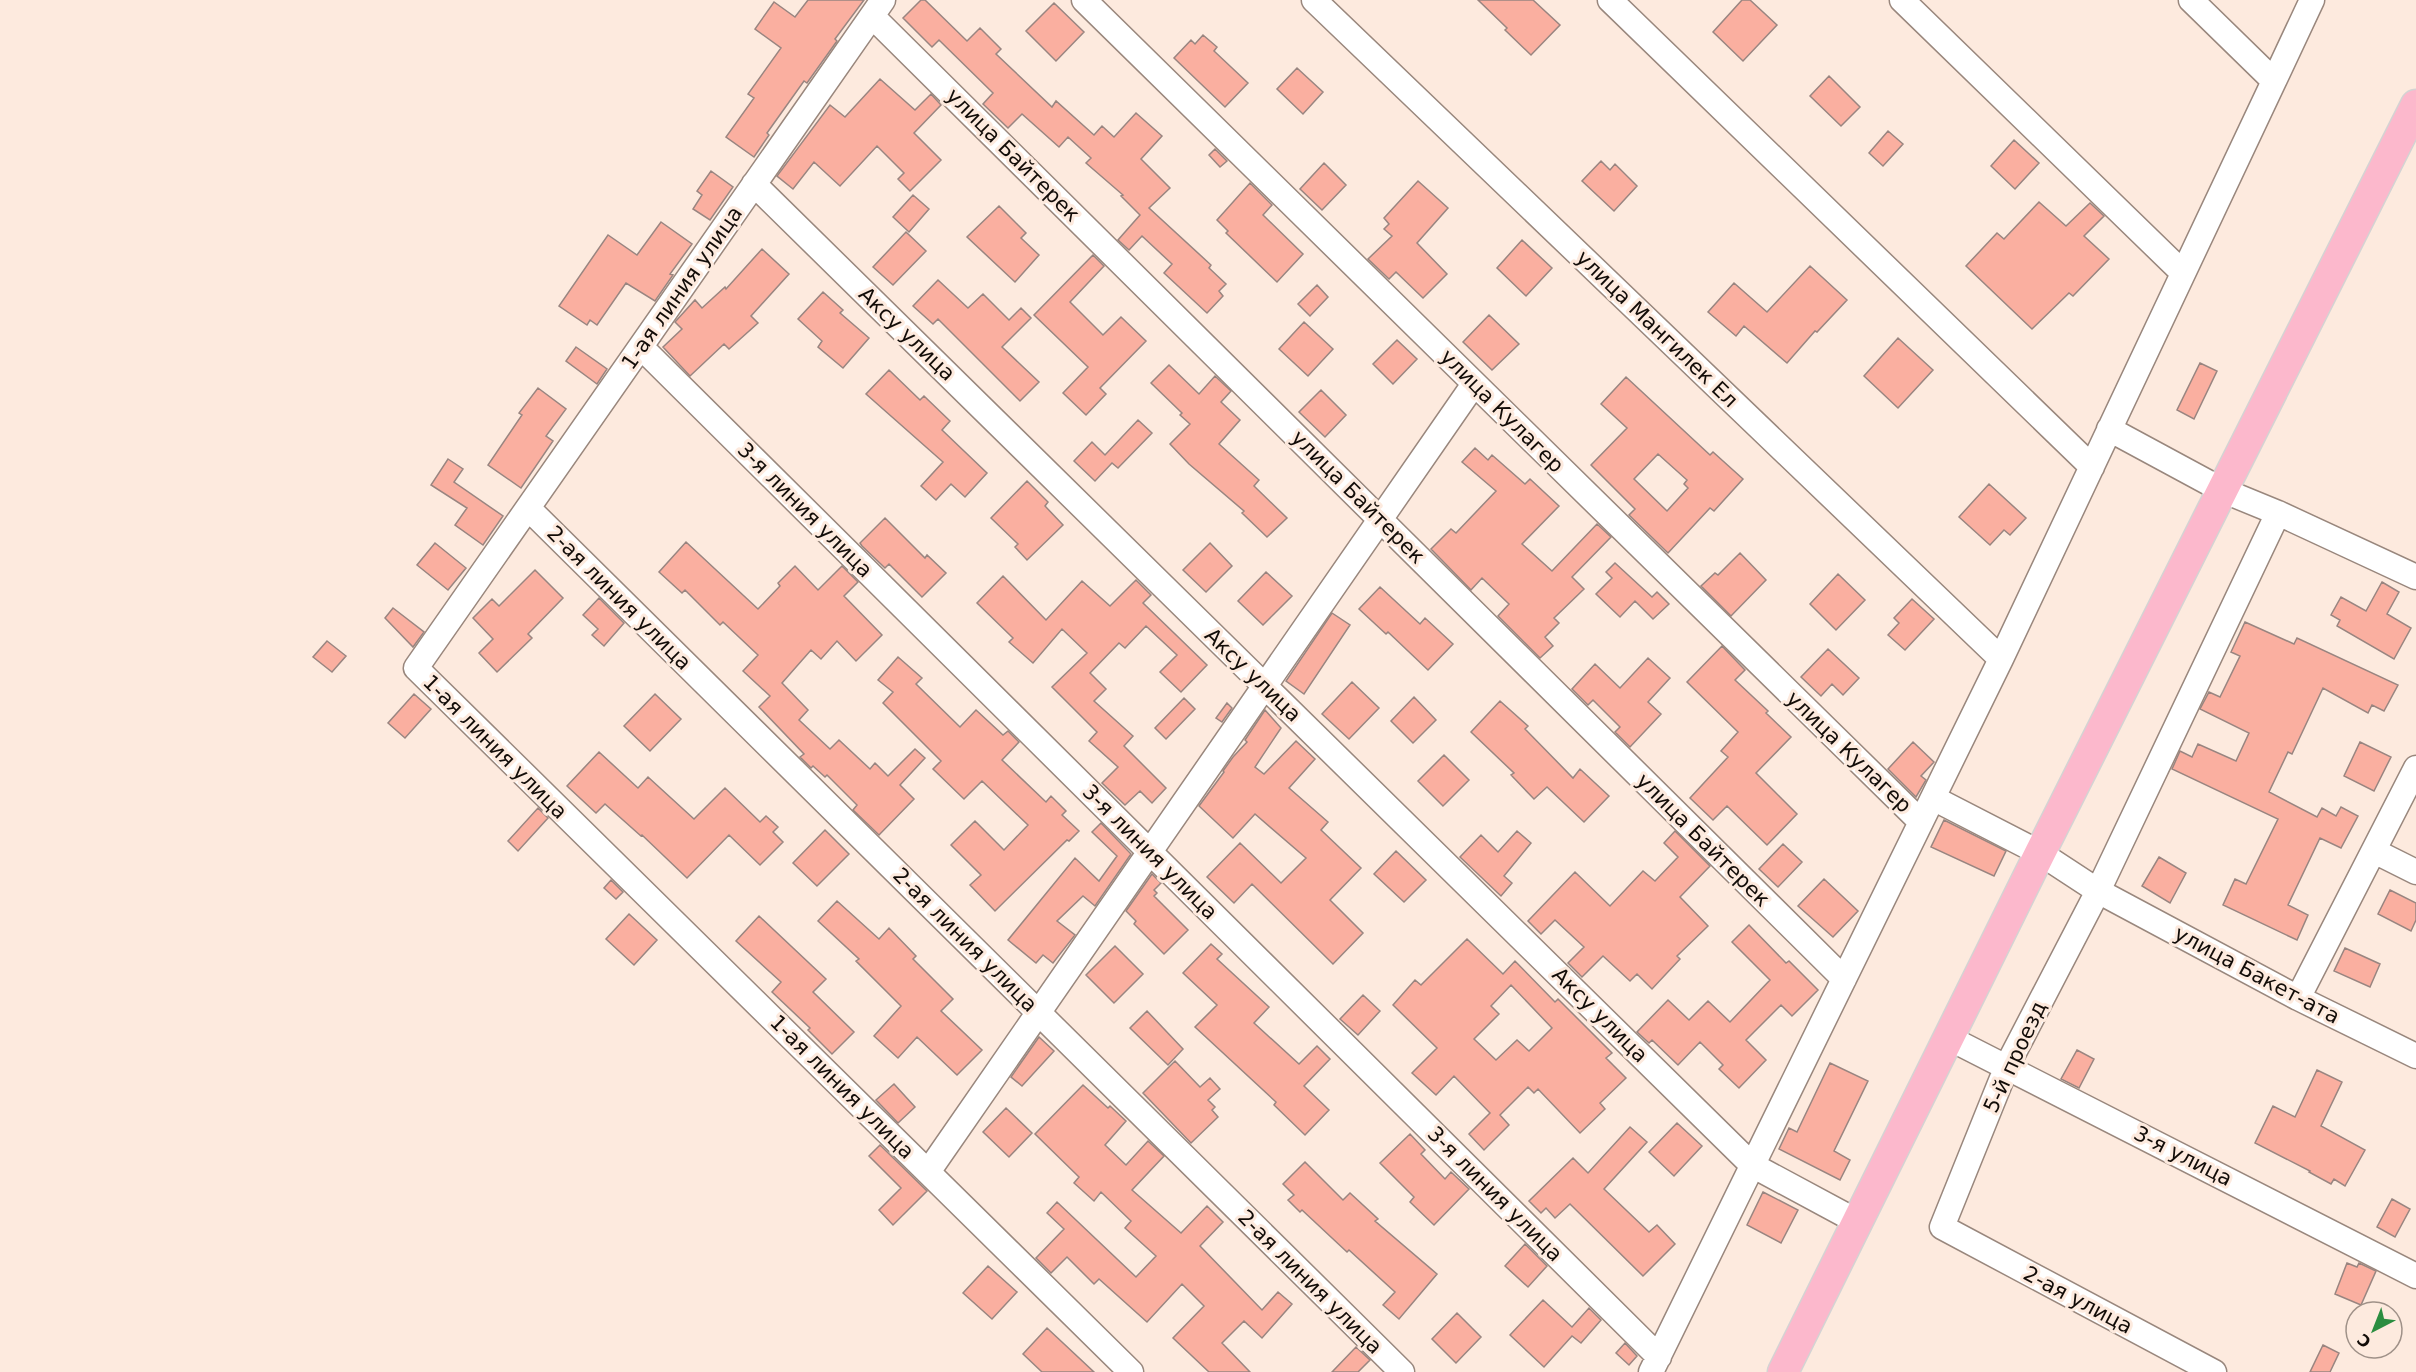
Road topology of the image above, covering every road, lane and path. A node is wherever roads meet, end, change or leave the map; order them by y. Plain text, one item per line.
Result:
1 (1084, 0) edge
2 (1314, 0) edge
3 (1610, 0) edge
4 (1902, 0) edge
5 (2191, 0) edge
6 (2312, 0) edge
7 (878, 8) edge
8 (2274, 81) junction
9 (2416, 105) edge
10 (754, 184) junction
11 (2184, 273) junction
12 (641, 347) junction
13 (1474, 384) junction
14 (2109, 429) junction
15 (2092, 466) junction
16 (2222, 490) junction
17 (528, 508) junction
18 (2278, 513) junction
19 (1380, 519) junction
20 (2416, 577) edge
21 (2001, 659) junction
22 (1265, 686) junction
23 (2416, 768) edge
24 (1933, 798) junction
25 (1921, 822) junction
26 (2374, 851) junction
27 (1150, 852) junction
28 (2040, 853) junction
29 (2416, 872) edge
30 (2098, 891) junction
31 (1844, 979) junction
32 (2298, 998) junction
33 (1038, 1013) junction
34 (1949, 1038) junction
35 (2416, 1056) edge
36 (2007, 1066) junction
37 (1752, 1165) junction
38 (928, 1172) junction
39 (1858, 1222) junction
40 (1942, 1227) joint
41 (2416, 1276) edge
42 (1655, 1364) edge
43 (1131, 1372) edge
44 (1401, 1372) edge
45 (1783, 1372) edge
46 (2214, 1372) edge

1 - 13 street, улица Кулагер
2 - 21 street, улица Мангилек Ел
3 - 15 street
4 - 11 street
5 - 8 street
6 - 8 street
7 - 10 street, 1-ая линия улица
7 - 19 street, улица Байтерек
8 - 11 street
9 - 16 main road
10 - 12 street, 1-ая линия улица
10 - 22 street, Аксу улица
11 - 14 street
12 - 17 street, 1-ая линия улица
12 - 27 street, 3-я линия улица
13 - 19 street
13 - 25 street, улица Кулагер
14 - 15 street
14 - 16 street
15 - 21 street
16 - 18 street
16 - 28 main road
17 - 33 street, 2-ая линия улица
17 - 38 street, 1-ая линия улица
18 - 20 street
18 - 30 street, 5-й проезд
19 - 22 street
19 - 31 street, улица Байтерек
21 - 24 street
22 - 27 street
22 - 37 street, Аксу улица
23 - 26 street
24 - 25 street
24 - 28 street, улица Бакет-ата
25 - 31 street
26 - 29 street
26 - 32 street
27 - 33 street
27 - 42 street, 3-я линия улица
28 - 30 street, улица Бакет-ата
28 - 34 main road
30 - 32 street, улица Бакет-ата
30 - 36 street, 5-й проезд
31 - 37 street
32 - 35 street, улица Бакет-ата
33 - 38 street
33 - 44 street, 2-ая линия улица
34 - 36 street, 3-я улица
34 - 39 main road
36 - 40 street, 5-й проезд
36 - 41 street, 3-я улица
37 - 39 street, Аксу улица
37 - 42 street
38 - 43 street, 1-ая линия улица
39 - 45 main road
40 - 46 street, 2-ая улица

